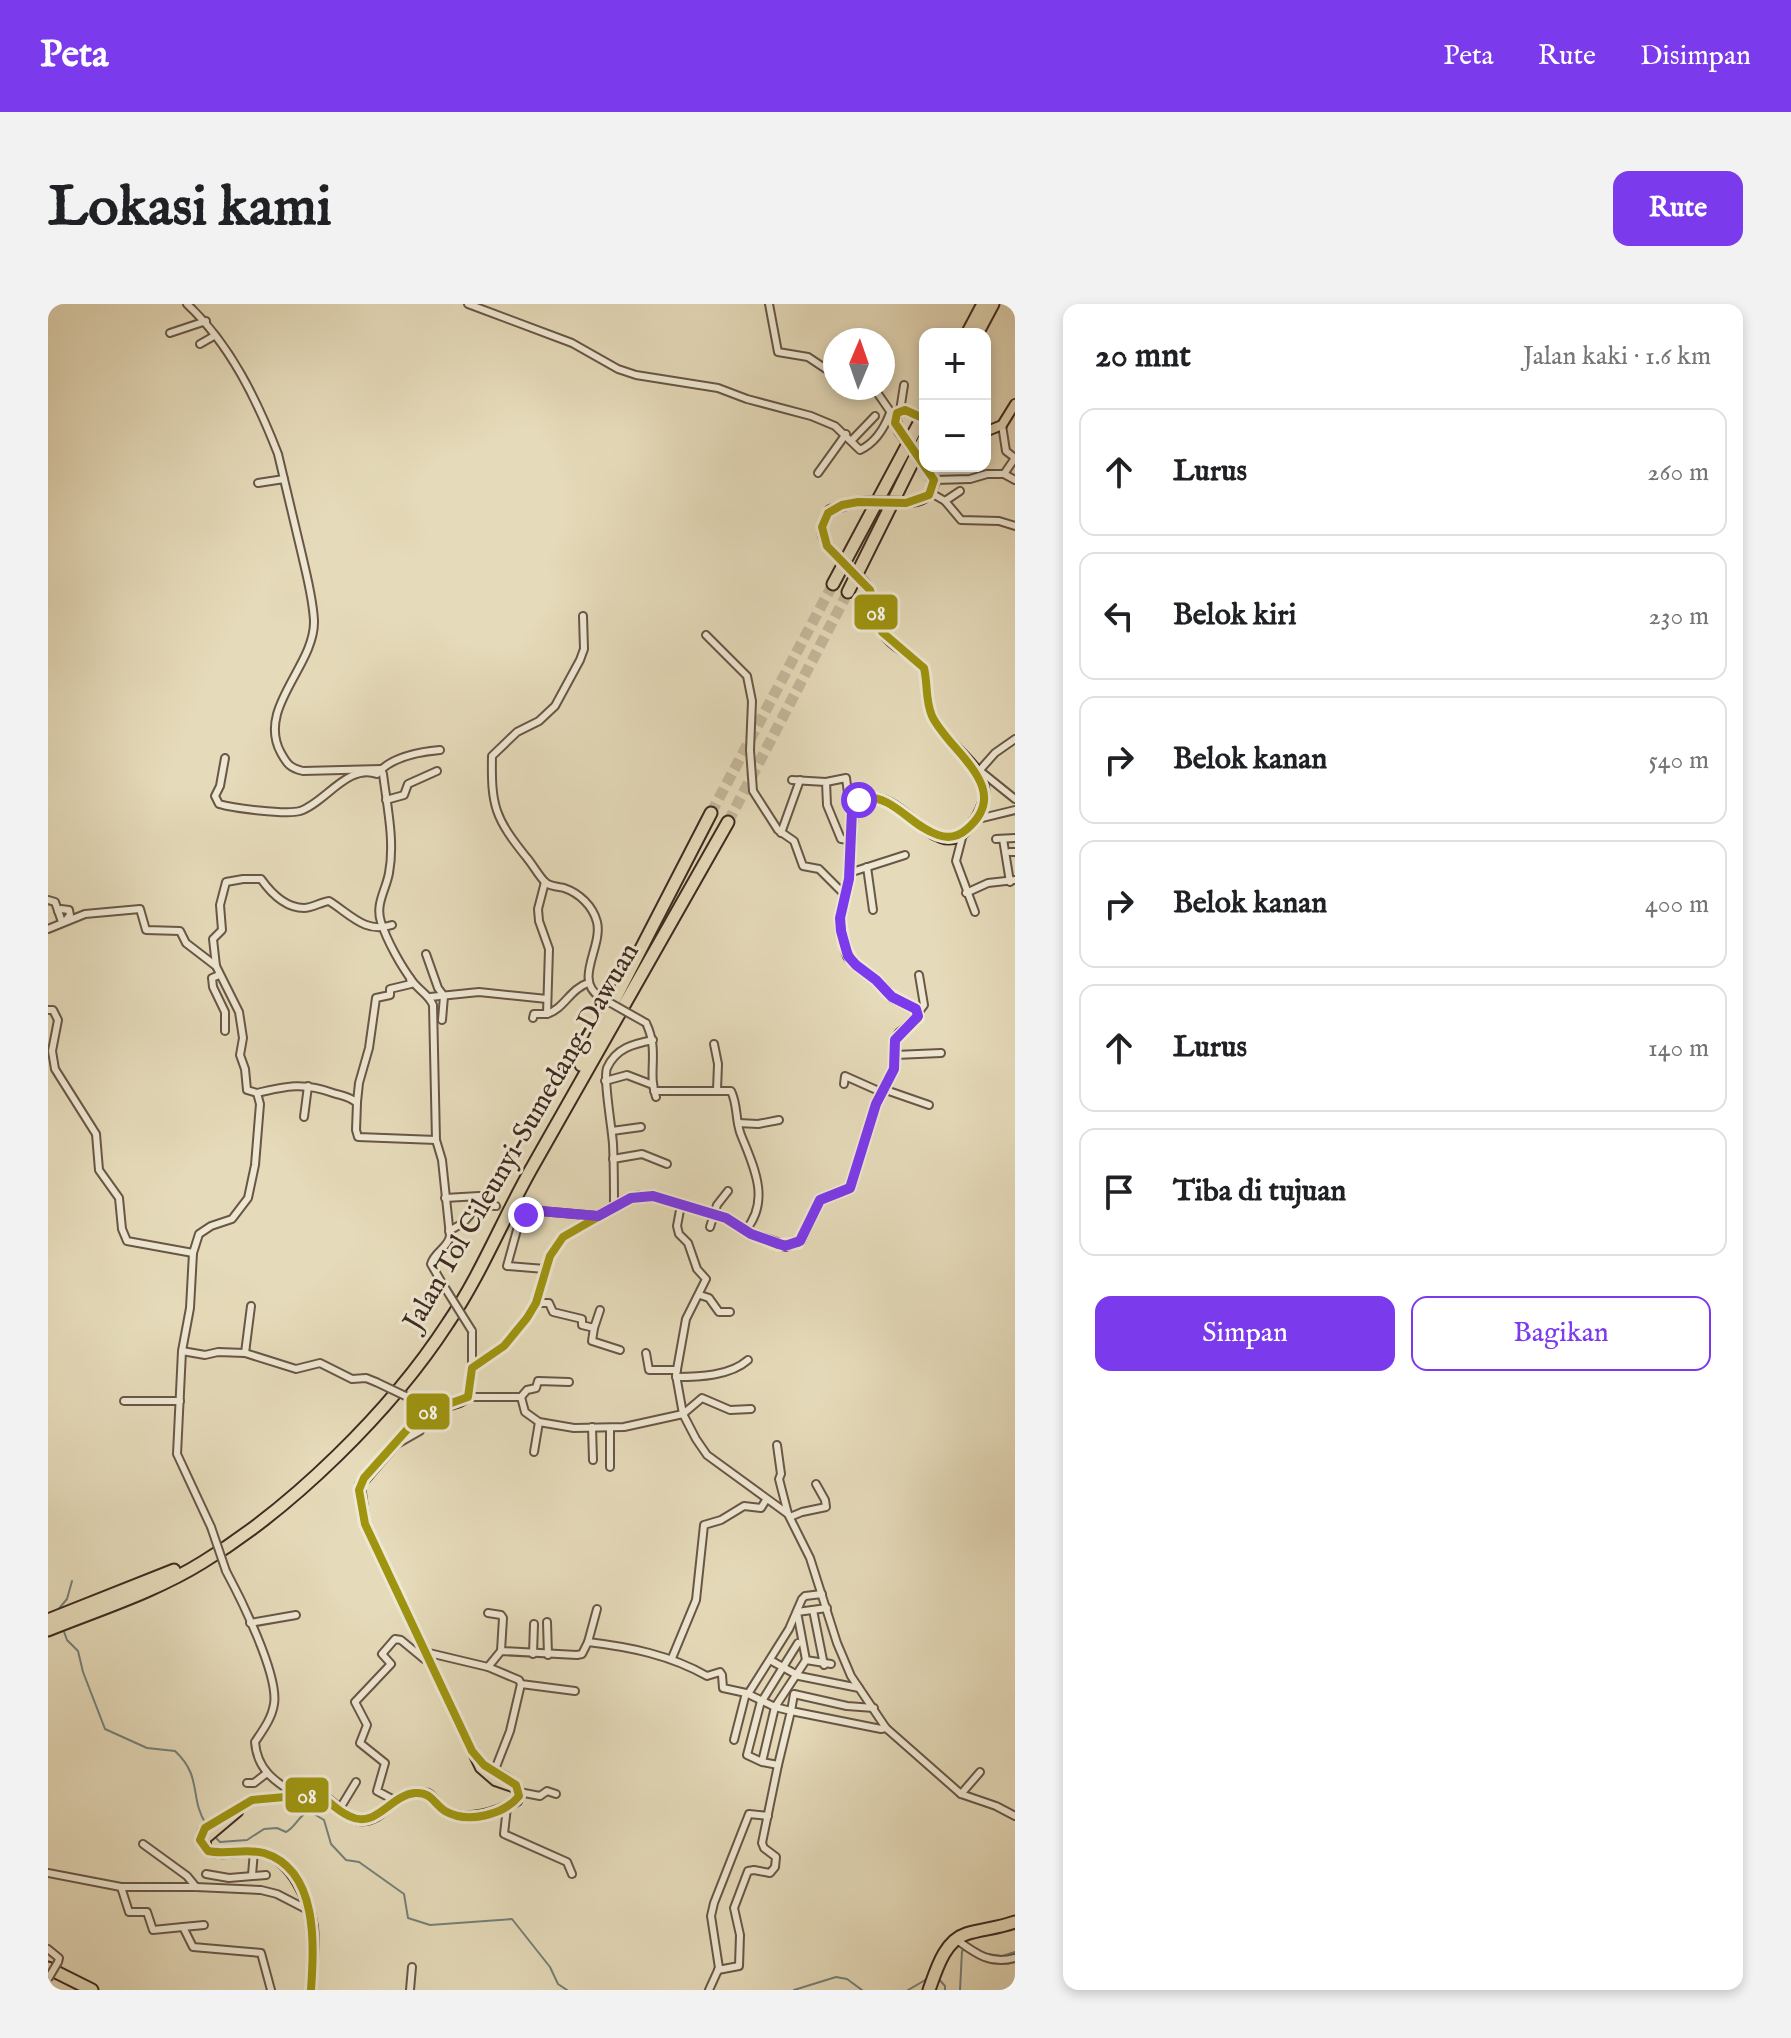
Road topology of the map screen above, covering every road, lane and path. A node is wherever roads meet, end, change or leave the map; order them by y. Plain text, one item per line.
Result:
1 (187, 304) edge
2 (468, 304) edge
3 (769, 304) edge
4 (983, 304) edge
5 (993, 304) edge
6 (206, 321) junction
7 (975, 328) edge
8 (975, 328) edge
9 (170, 333) dead end
10 (214, 336) junction
11 (200, 344) dead end
12 (823, 367) edge
13 (904, 385) dead end
14 (886, 400) edge
15 (1015, 404) edge
16 (899, 413) junction
17 (875, 416) dead end
18 (919, 418) edge
19 (919, 423) edge
20 (1002, 425) junction
21 (991, 430) edge
22 (846, 434) junction
23 (852, 440) junction
24 (919, 449) edge
25 (818, 473) dead end
26 (1004, 474) junction
27 (931, 476) junction
28 (284, 479) junction
29 (1015, 480) edge
30 (258, 483) dead end
31 (960, 491) dead end
32 (931, 493) junction
33 (945, 501) junction
34 (1015, 526) edge
35 (833, 584) tunnel mouth
36 (848, 592) tunnel mouth
37 (583, 616) dead end
38 (706, 635) dead end
39 (1015, 739) edge
40 (440, 750) dead end
41 (225, 758) dead end
42 (381, 769) junction
43 (437, 771) dead end
44 (979, 771) junction
45 (792, 780) dead end
46 (800, 780) junction
47 (826, 782) junction
48 (1015, 799) edge
49 (386, 800) junction
50 (855, 804) junction
51 (1015, 810) edge
52 (711, 813) tunnel mouth
53 (974, 820) junction
54 (728, 822) tunnel mouth
55 (781, 833) junction
56 (963, 834) junction
57 (1015, 838) edge
58 (850, 840) junction
59 (905, 855) dead end
60 (867, 867) junction
61 (849, 873) junction
62 (1012, 881) edge
63 (545, 882) junction
64 (966, 893) junction
65 (845, 895) junction
66 (48, 900) edge
67 (873, 910) dead end
68 (975, 912) dead end
69 (63, 921) junction
70 (392, 925) dead end
71 (384, 928) junction
72 (48, 929) edge
73 (426, 954) dead end
74 (216, 966) junction
75 (219, 975) junction
76 (919, 975) dead end
77 (410, 978) junction
78 (588, 983) junction
79 (444, 996) junction
80 (430, 997) junction
81 (547, 999) junction
82 (48, 1010) edge
83 (918, 1013) junction
84 (547, 1014) junction
85 (533, 1018) dead end
86 (442, 1020) dead end
87 (225, 1031) dead end
88 (653, 1040) junction
89 (714, 1044) dead end
90 (941, 1053) dead end
91 (895, 1055) junction
92 (605, 1081) junction
93 (844, 1084) dead end
94 (308, 1086) junction
95 (717, 1090) junction
96 (882, 1090) junction
97 (654, 1091) junction
98 (257, 1093) junction
99 (357, 1103) junction
100 (929, 1105) dead end
101 (304, 1117) dead end
102 (779, 1120) dead end
103 (738, 1123) junction
104 (641, 1127) dead end
105 (612, 1131) junction
106 (436, 1140) junction
107 (613, 1159) junction
108 (667, 1164) dead end
109 (728, 1191) dead end
110 (445, 1198) junction
111 (481, 1204) junction
112 (681, 1205) junction
113 (496, 1206) tunnel mouth
114 (614, 1208) junction
115 (714, 1215) junction
116 (598, 1216) junction
117 (710, 1227) dead end
118 (449, 1231) junction
119 (745, 1231) junction
120 (193, 1253) junction
121 (419, 1262) dead end
122 (431, 1264) junction
123 (545, 1269) junction
124 (700, 1295) junction
125 (536, 1303) junction
126 (251, 1306) dead end
127 (600, 1310) dead end
128 (730, 1312) dead end
129 (594, 1328) junction
130 (620, 1350) dead end
131 (182, 1351) junction
132 (245, 1353) junction
133 (646, 1353) dead end
134 (748, 1360) dead end
135 (472, 1368) junction
136 (676, 1374) junction
137 (569, 1382) dead end
138 (468, 1397) junction
139 (521, 1397) junction
140 (124, 1401) dead end
141 (180, 1401) junction
142 (418, 1402) junction
143 (438, 1409) junction
144 (751, 1409) dead end
145 (421, 1414) junction
146 (683, 1414) junction
147 (539, 1422) junction
148 (592, 1427) junction
149 (610, 1428) junction
150 (420, 1431) dead end
151 (396, 1442) junction
152 (777, 1445) dead end
153 (534, 1452) dead end
154 (593, 1460) dead end
155 (610, 1467) dead end
156 (816, 1484) dead end
157 (766, 1500) junction
158 (789, 1516) junction
159 (133, 1592) junction
160 (822, 1594) junction
161 (827, 1608) junction
162 (597, 1609) dead end
163 (813, 1610) junction
164 (797, 1612) junction
165 (488, 1613) dead end
166 (296, 1615) dead end
167 (48, 1620) edge
168 (547, 1622) dead end
169 (250, 1623) junction
170 (534, 1624) dead end
171 (48, 1630) edge
172 (588, 1642) junction
173 (798, 1643) dead end
174 (501, 1651) junction
175 (426, 1654) junction
176 (533, 1654) junction
177 (548, 1655) junction
178 (672, 1658) junction
179 (770, 1660) junction
180 (806, 1660) junction
181 (488, 1667) junction
182 (784, 1668) junction
183 (798, 1675) junction
184 (521, 1684) junction
185 (859, 1688) junction
186 (575, 1691) dead end
187 (747, 1694) junction
188 (794, 1694) junction
189 (762, 1701) junction
190 (847, 1706) junction
191 (775, 1707) junction
192 (874, 1708) junction
193 (791, 1711) junction
194 (844, 1721) junction
195 (886, 1728) junction
196 (734, 1740) dead end
197 (477, 1760) junction
198 (762, 1762) junction
199 (778, 1765) junction
200 (494, 1772) junction
201 (980, 1772) dead end
202 (267, 1773) junction
203 (356, 1782) dead end
204 (247, 1783) dead end
205 (518, 1790) junction
206 (556, 1794) dead end
207 (961, 1794) junction
208 (298, 1796) junction
209 (394, 1800) junction
210 (507, 1807) junction
211 (339, 1810) junction
212 (768, 1816) junction
213 (1015, 1816) edge
214 (143, 1844) dead end
215 (254, 1851) junction
216 (48, 1873) edge
217 (206, 1874) dead end
218 (572, 1874) dead end
219 (252, 1875) junction
220 (266, 1875) dead end
221 (121, 1887) junction
222 (196, 1887) junction
223 (308, 1910) junction
224 (1015, 1922) edge
225 (204, 1925) dead end
226 (183, 1927) junction
227 (964, 1945) junction
228 (48, 1949) edge
229 (1015, 1958) edge
230 (412, 1967) dead end
231 (51, 1968) edge
232 (718, 1970) junction
233 (48, 1979) edge
234 (932, 1982) edge
235 (709, 1989) edge
236 (82, 1990) edge
237 (92, 1990) edge
238 (271, 1990) edge
239 (311, 1990) edge
240 (410, 1990) edge

1 - 6 street
2 - 22 street
3 - 12 street
4 - 7 highway
5 - 8 highway
6 - 9 street
6 - 10 street
10 - 11 street
10 - 28 street
13 - 16 street
14 - 16 street
15 - 20 main road
16 - 18 main road, bridge
16 - 23 street
16 - 27 main road, bridge
17 - 23 street
19 - 35 highway
20 - 21 main road
20 - 26 street
22 - 23 street
22 - 25 street
24 - 36 highway
26 - 27 street
26 - 29 street
27 - 32 main road
28 - 30 street
28 - 42 street
31 - 33 street
32 - 33 street
32 - 44 main road, bridge
33 - 34 street
37 - 63 street
38 - 55 street
39 - 44 street
40 - 42 street
41 - 42 street
42 - 49 street
43 - 49 street
44 - 48 street
44 - 53 main road
45 - 46 street
46 - 47 street
46 - 55 street
47 - 50 street
47 - 58 street
49 - 71 street
50 - 56 main road
50 - 58 main road
51 - 53 street
52 - 159 highway, Jalan Tol Cileunyi–Sumedang–Dawuan
53 - 56 main road
54 - 159 highway, Jalan Tol Cileunyi–Sumedang–Dawuan
55 - 65 street
56 - 64 street
57 - 62 street
58 - 61 main road
59 - 60 street
60 - 61 street
60 - 67 street
61 - 65 main road
62 - 64 street
63 - 78 street
63 - 81 street
64 - 68 street
65 - 83 main road
66 - 69 street
69 - 72 street
69 - 74 street
70 - 71 street
71 - 74 street
71 - 77 street
73 - 79 street
74 - 75 street
75 - 87 street
75 - 98 street
76 - 83 street
77 - 80 street
77 - 99 street
78 - 84 street
78 - 88 street, bridge
79 - 80 street
79 - 81 street
79 - 86 street
80 - 106 street
81 - 84 street
82 - 120 street
83 - 91 main road
84 - 85 street
88 - 92 street
88 - 97 street
89 - 95 street
90 - 91 street
91 - 96 main road
92 - 97 street
92 - 105 street
93 - 96 street
94 - 98 street
94 - 99 street
94 - 101 street
95 - 97 street
95 - 103 street
96 - 100 street
96 - 119 main road
98 - 120 street
99 - 106 street
102 - 103 street
103 - 119 street
104 - 105 street
105 - 107 street
106 - 110 street
107 - 108 street
107 - 114 street
109 - 115 street
110 - 111 street
110 - 118 street
111 - 113 street
111 - 118 street
112 - 114 main road
112 - 115 main road
112 - 124 street
114 - 116 main road
115 - 117 street
115 - 119 main road
116 - 123 main road
116 - 123 street
118 - 122 street
120 - 131 street
121 - 122 street
122 - 135 street, bridge
123 - 125 main road
124 - 128 street
124 - 136 street
125 - 129 street
125 - 135 main road
126 - 132 street
127 - 129 street
129 - 130 street
131 - 132 street
131 - 141 street
132 - 142 street, bridge
133 - 136 street
134 - 136 street
135 - 138 main road
136 - 146 street
137 - 139 street
138 - 139 street
138 - 143 main road
139 - 147 street
140 - 141 street
141 - 169 street, bridge
142 - 143 street
142 - 145 street
143 - 145 main road
144 - 146 street
145 - 151 main road
146 - 149 street
146 - 157 street
147 - 148 street
147 - 153 street
148 - 149 street
148 - 154 street
149 - 155 street
150 - 151 street
151 - 175 main road
152 - 158 street
156 - 158 street
157 - 158 street
157 - 178 street
158 - 160 street
159 - 167 highway, Jalan Tol Cileunyi–Sumedang–Dawuan
159 - 171 highway, Jalan Tol Cileunyi–Sumedang–Dawuan
160 - 161 street
160 - 164 street
161 - 163 street
161 - 185 street
162 - 172 street
163 - 164 street
163 - 180 street
164 - 179 street
164 - 180 street
165 - 174 street
166 - 169 street
168 - 177 street
169 - 202 street
170 - 176 street
172 - 177 street
172 - 178 street
173 - 182 street
174 - 176 street
174 - 181 street
175 - 181 street
175 - 197 main road
175 - 209 street
176 - 177 street
178 - 187 street
179 - 182 street
179 - 187 street
180 - 183 street
181 - 184 street
182 - 183 street
182 - 189 street
183 - 185 street
183 - 188 street
183 - 191 street
184 - 186 street
184 - 200 street
185 - 192 street
187 - 189 street
187 - 196 street
188 - 190 street
188 - 193 street
189 - 191 street
189 - 198 street
190 - 192 street
190 - 194 street
191 - 193 street
191 - 198 street
192 - 195 street
193 - 194 street
193 - 199 street
194 - 195 street
195 - 207 street
197 - 200 main road
197 - 205 main road
198 - 199 street
199 - 212 street
200 - 205 main road
201 - 207 street
202 - 204 street
202 - 208 street
203 - 211 street
205 - 206 street
205 - 210 main road
207 - 213 street
208 - 211 main road
208 - 215 main road
209 - 210 main road
209 - 211 main road
210 - 218 street
212 - 232 street
212 - 232 street
214 - 222 street
215 - 219 street
215 - 223 main road
216 - 221 street
217 - 219 street
219 - 220 street
221 - 222 street
221 - 226 street
222 - 223 street
223 - 239 main road
224 - 227 highway
225 - 226 street
226 - 238 street
227 - 229 street
227 - 234 highway
228 - 231 street
230 - 240 street
231 - 233 street, bridge
231 - 236 highway
231 - 237 highway
232 - 235 street

